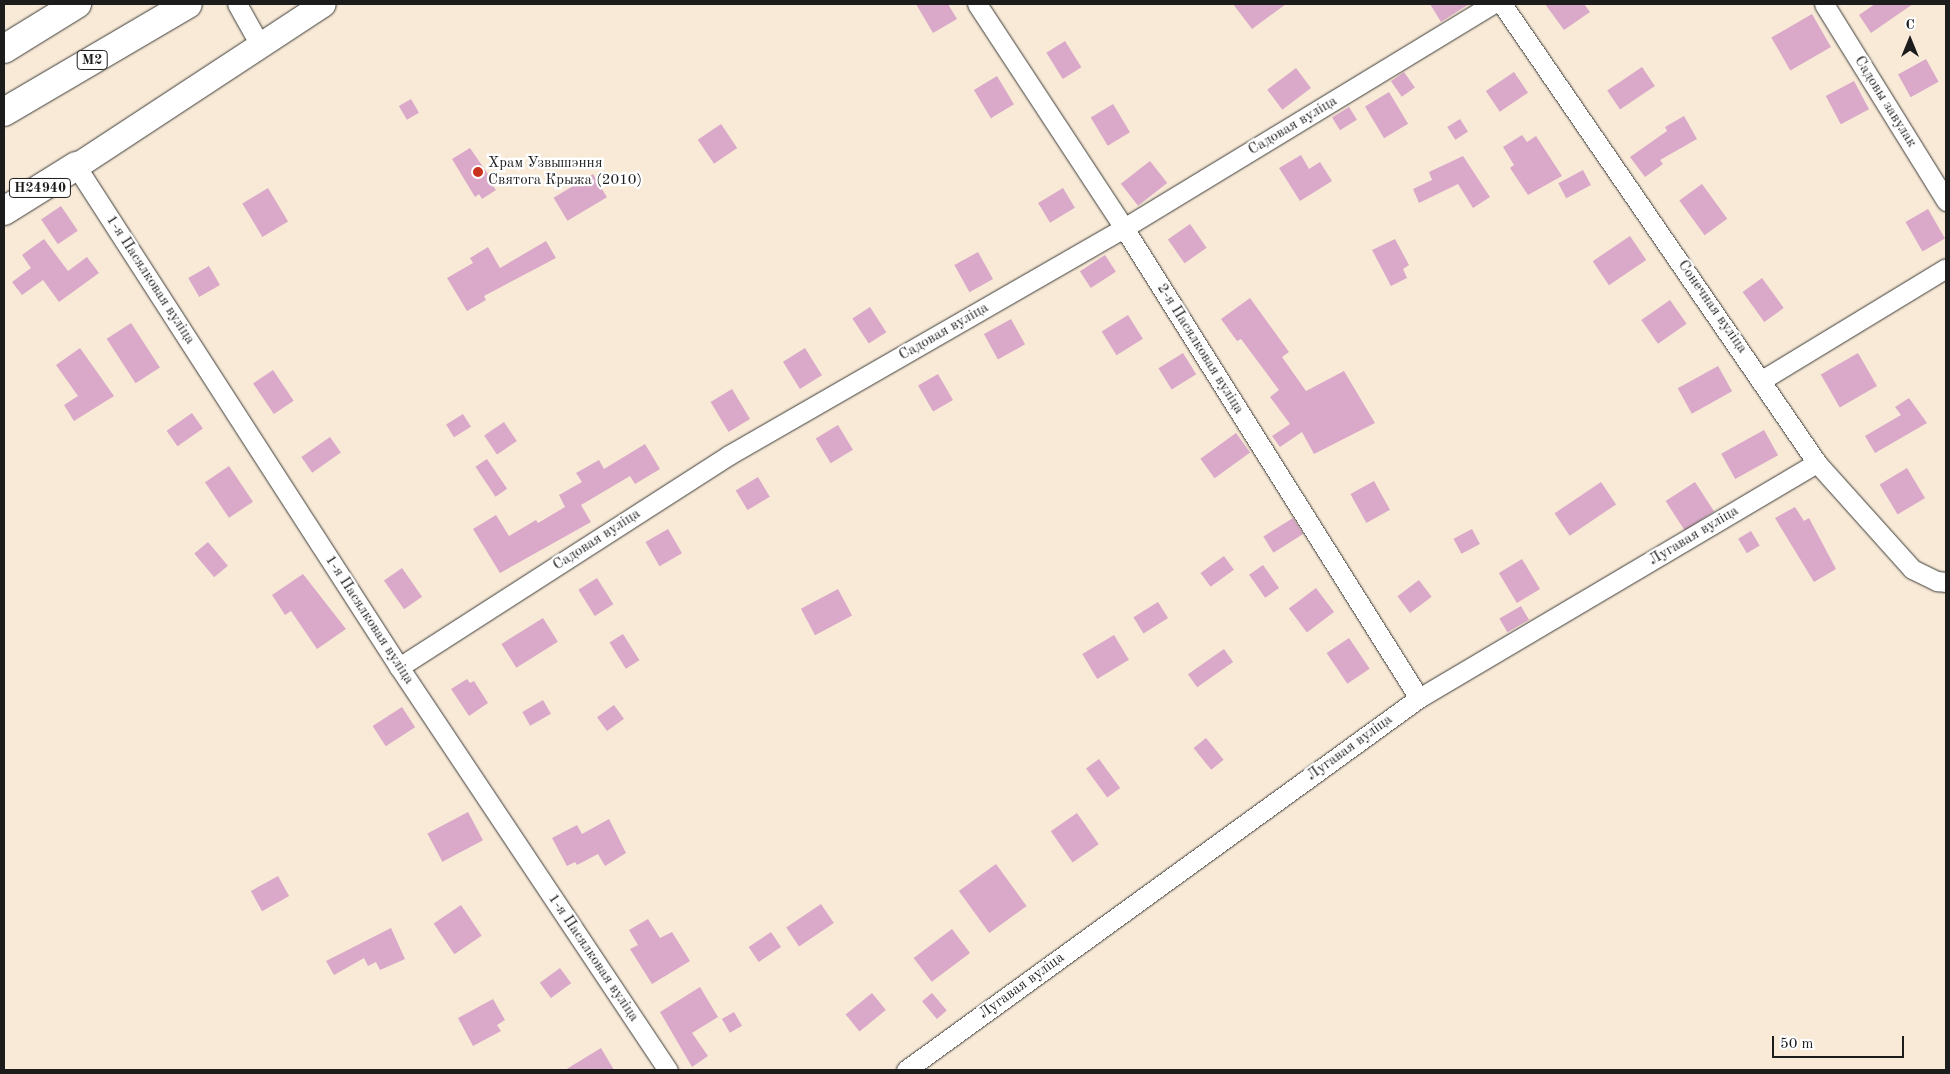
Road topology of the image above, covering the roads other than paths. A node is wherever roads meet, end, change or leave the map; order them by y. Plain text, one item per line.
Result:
1 (77, 4) edge
2 (237, 4) edge
3 (323, 4) edge
4 (977, 4) edge
5 (1493, 4) edge
6 (1502, 4) edge
7 (1824, 4) edge
8 (184, 6) edge
9 (260, 45) junction
10 (4, 49) edge
11 (4, 112) edge
12 (76, 166) junction
13 (1946, 201) edge
14 (4, 211) edge
15 (1124, 228) junction
16 (1946, 268) edge
17 (1762, 380) junction
18 (1817, 463) junction
19 (1946, 582) edge
20 (399, 667) junction
21 (1419, 698) junction
22 (668, 1070) edge
23 (906, 1070) edge

1 - 10 highway
2 - 9 street
3 - 9 main road, Н24940
4 - 15 street, 2-я Пасялковая вуліца
5 - 15 street, Садовая вуліца
6 - 17 street, Сонечная вуліца
7 - 13 street, Садовы завулак
8 - 11 highway, М2
9 - 12 main road, Н24940
12 - 14 highway, Н24940
12 - 20 street, 1-я Пасялковая вуліца
15 - 20 street, Садовая вуліца
15 - 21 street, 2-я Пасялковая вуліца
16 - 17 street
17 - 18 street, Сонечная вуліца
18 - 19 street, Сонечная вуліца
18 - 21 street, Лугавая вуліца
20 - 22 street, 1-я Пасялковая вуліца
21 - 23 street, Лугавая вуліца

